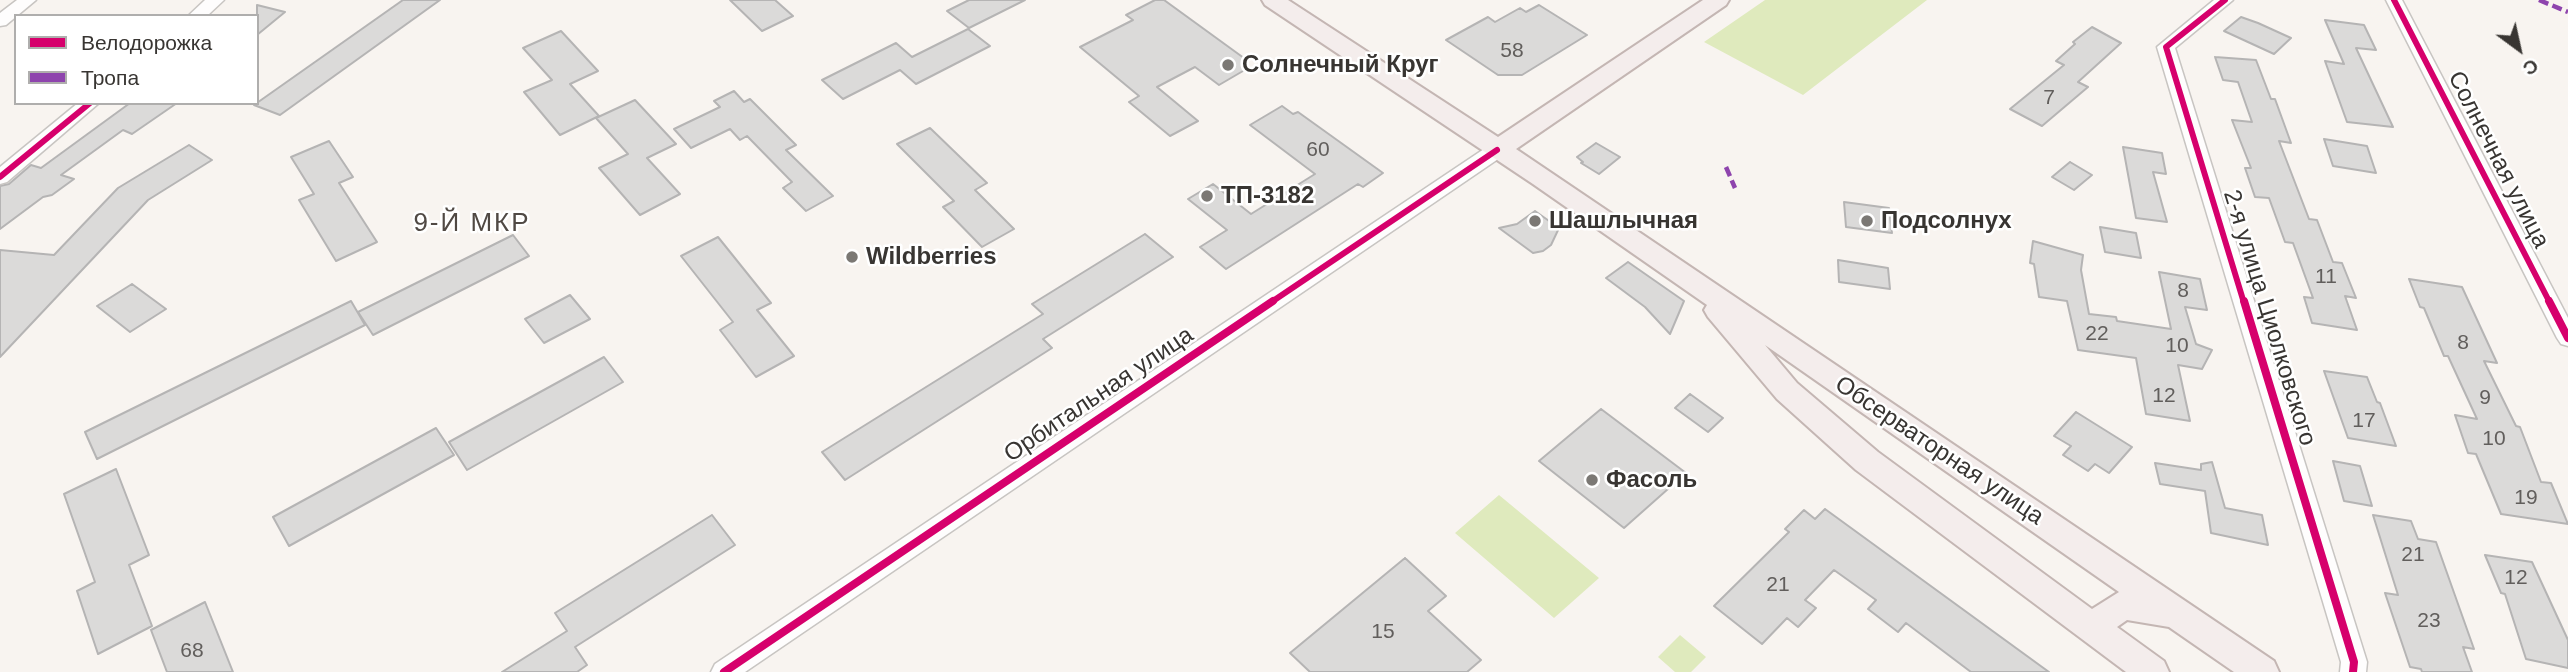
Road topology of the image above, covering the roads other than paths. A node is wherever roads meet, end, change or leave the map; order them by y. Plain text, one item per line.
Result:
1 (28, 0) edge
2 (216, 0) edge
3 (1273, 0) edge
4 (1718, 0) edge
5 (2225, 0) edge
6 (2394, 0) edge
7 (199, 14) edge
8 (0, 21) edge
9 (88, 105) edge
10 (1497, 150) junction
11 (0, 177) edge
12 (1699, 287) junction
13 (2568, 338) edge
14 (2180, 616) junction
15 (2094, 630) junction
16 (2358, 669) edge
17 (724, 672) edge
18 (2152, 672) edge
19 (2262, 672) edge

1 - 8 street
2 - 7 street
3 - 10 main road, Обсерваторная улица
4 - 10 main road, Орбитальная улица
5 - 16 street, 2-я улица Циолковского
6 - 13 street, Солнечная улица
9 - 11 street
10 - 12 main road, Обсерваторная улица
10 - 17 street, Орбитальная улица
12 - 14 main road, Обсерваторная улица
12 - 15 main road, Обсерваторная улица
14 - 15 main road, Обсерваторная улица
14 - 19 main road, Обсерваторная улица
15 - 18 main road, Обсерваторная улица

